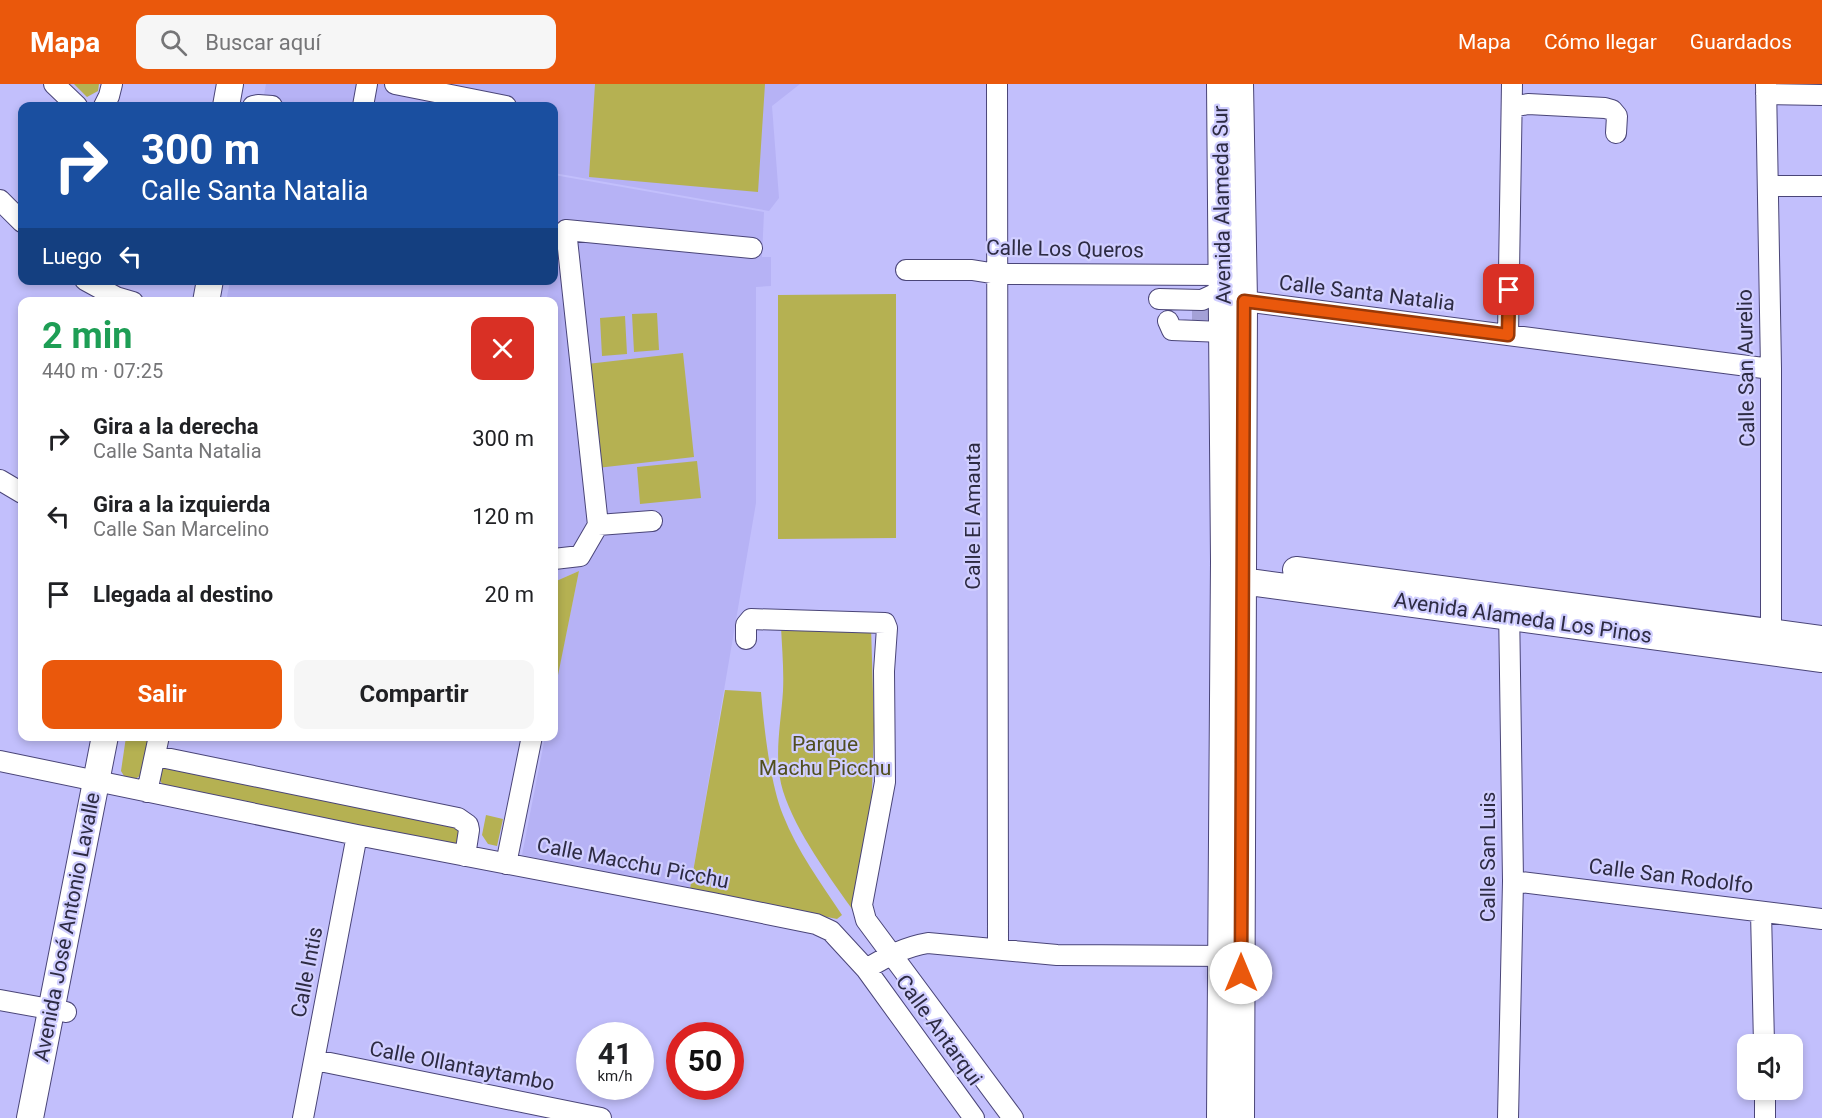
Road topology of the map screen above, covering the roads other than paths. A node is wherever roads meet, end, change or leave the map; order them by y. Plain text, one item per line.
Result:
1 (54, 84) edge
2 (111, 84) edge
3 (230, 84) edge
4 (248, 84) edge
5 (367, 84) edge
6 (395, 84) edge
7 (998, 84) edge
8 (1220, 84) edge
9 (1240, 84) edge
10 (1512, 84) edge
11 (1766, 89) edge
12 (1822, 95) edge
13 (73, 102) edge
14 (106, 102) edge
15 (227, 102) edge
16 (245, 102) edge
17 (364, 102) edge
18 (486, 102) edge
19 (1512, 107) junction
20 (1616, 133) dead end
21 (1768, 186) junction
22 (1822, 186) edge
23 (0, 200) edge
24 (18, 218) edge
25 (560, 230) edge
26 (752, 249) dead end
27 (906, 270) dead end
28 (997, 274) junction
29 (1149, 274) junction
30 (94, 285) edge
31 (116, 297) edge
32 (1214, 303) junction
33 (1163, 308) junction
34 (1508, 335) junction
35 (1771, 369) junction
36 (0, 480) edge
37 (18, 491) edge
38 (652, 521) dead end
39 (598, 525) junction
40 (558, 559) edge
41 (1233, 571) junction
42 (1509, 606) junction
43 (746, 639) dead end
44 (1822, 639) edge
45 (1771, 642) junction
46 (1822, 659) edge
47 (105, 741) edge
48 (118, 741) edge
49 (531, 741) edge
50 (158, 746) edge
51 (0, 761) edge
52 (103, 784) junction
53 (147, 792) junction
54 (357, 835) junction
55 (465, 856) junction
56 (506, 864) junction
57 (1513, 881) junction
58 (1761, 912) junction
59 (1822, 919) edge
60 (998, 949) junction
61 (891, 953) junction
62 (1231, 956) junction
63 (866, 969) junction
64 (0, 1000) edge
65 (58, 1010) junction
66 (1764, 1034) edge
67 (315, 1060) junction
68 (1765, 1100) edge
69 (30, 1118) edge
70 (46, 1118) edge
71 (303, 1118) edge
72 (601, 1118) edge
73 (974, 1118) edge
74 (1013, 1118) edge
75 (1220, 1118) edge
76 (1241, 1118) edge
77 (1508, 1118) edge
78 (1765, 1118) edge

1 - 13 street
2 - 14 street
3 - 15 main road
4 - 16 main road
5 - 17 street
6 - 18 street
7 - 28 street, Calle El Amauta
8 - 32 main road, Avenida Alameda Sur
9 - 32 main road, Avenida Alameda Sur
10 - 19 street
11 - 12 street
11 - 21 street, Calle San Aurelio
19 - 20 street
19 - 34 street
21 - 22 street
21 - 35 street, Calle San Aurelio
23 - 24 street
25 - 26 street
25 - 39 street
27 - 28 street, Calle Los Queros
28 - 29 street, Calle Los Queros
28 - 60 street, Calle El Amauta
29 - 32 street, Calle Los Queros
29 - 33 street
30 - 31 street
32 - 33 street
32 - 33 street
32 - 34 street, Calle Santa Natalia
32 - 41 main road, Avenida Alameda Sur
32 - 41 main road, Avenida Alameda Sur
34 - 35 street, Calle Santa Natalia
35 - 45 street, Calle San Aurelio
36 - 37 street
38 - 39 street
39 - 40 street
41 - 42 main road, Avenida Alameda Los Pinos
41 - 62 main road, Avenida Alameda Sur
42 - 45 main road, Avenida Alameda Los Pinos
42 - 57 street, Calle San Luis
43 - 61 street
44 - 45 main road, Avenida Alameda Los Pinos
45 - 46 main road, Avenida Alameda Los Pinos
47 - 52 main road, Avenida José Antonio Lavalle
48 - 52 main road, Avenida José Antonio Lavalle
49 - 56 street
50 - 53 street
50 - 55 street
51 - 52 street, Calle Macchu Picchu
52 - 53 street, Calle Macchu Picchu
52 - 65 main road, Avenida José Antonio Lavalle
53 - 54 street, Calle Macchu Picchu
54 - 55 street, Calle Macchu Picchu
54 - 67 street, Calle Intis
55 - 56 street, Calle Macchu Picchu
56 - 63 street, Calle Macchu Picchu
57 - 58 street, Calle San Rodolfo
57 - 77 street, Calle San Luis
58 - 59 street, Calle San Rodolfo
58 - 66 street
60 - 61 street
60 - 62 street
61 - 63 street
61 - 74 street
62 - 75 main road, Avenida Alameda Sur
62 - 76 main road, Avenida Alameda Sur
63 - 73 street, Calle Antarqui
64 - 65 street
65 - 69 main road, Avenida José Antonio Lavalle
65 - 70 main road, Avenida José Antonio Lavalle
67 - 71 street, Calle Intis
67 - 72 street, Calle Ollantaytambo
68 - 78 street

